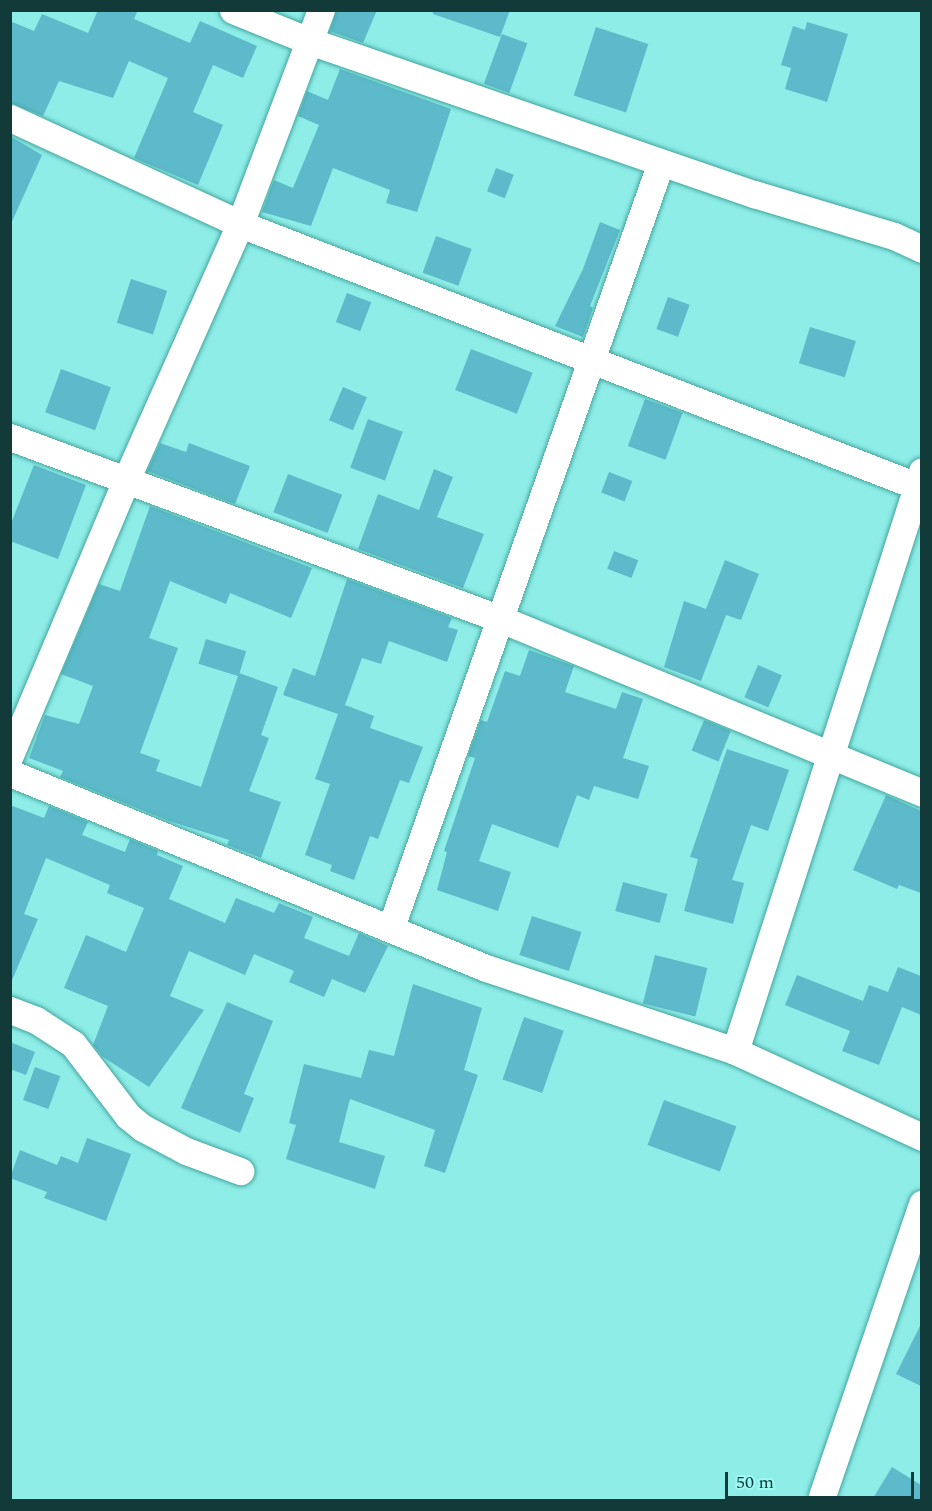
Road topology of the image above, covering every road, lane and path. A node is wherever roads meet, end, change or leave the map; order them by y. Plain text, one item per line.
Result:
1 (233, 10) edge
2 (321, 10) edge
3 (309, 41) junction
4 (10, 118) edge
5 (661, 162) junction
6 (240, 224) junction
7 (921, 249) edge
8 (590, 359) junction
9 (10, 437) edge
10 (919, 479) edge
11 (126, 480) junction
12 (498, 618) junction
13 (830, 754) junction
14 (10, 755) edge
15 (10, 773) edge
16 (921, 793) edge
17 (391, 927) junction
18 (10, 1010) edge
19 (735, 1051) junction
20 (921, 1137) edge
21 (240, 1171) dead end
22 (921, 1204) edge
23 (822, 1496) dead end

1 - 3 street
2 - 3 street
3 - 5 street
3 - 6 street
4 - 6 street
5 - 7 street
5 - 8 street
6 - 8 street
6 - 11 street
8 - 10 street
8 - 12 street
9 - 11 street
10 - 13 street
11 - 12 street
11 - 14 street
12 - 13 street
12 - 17 street
13 - 16 street
13 - 19 street
15 - 17 street
17 - 19 street
18 - 21 street
19 - 20 street
22 - 23 street

